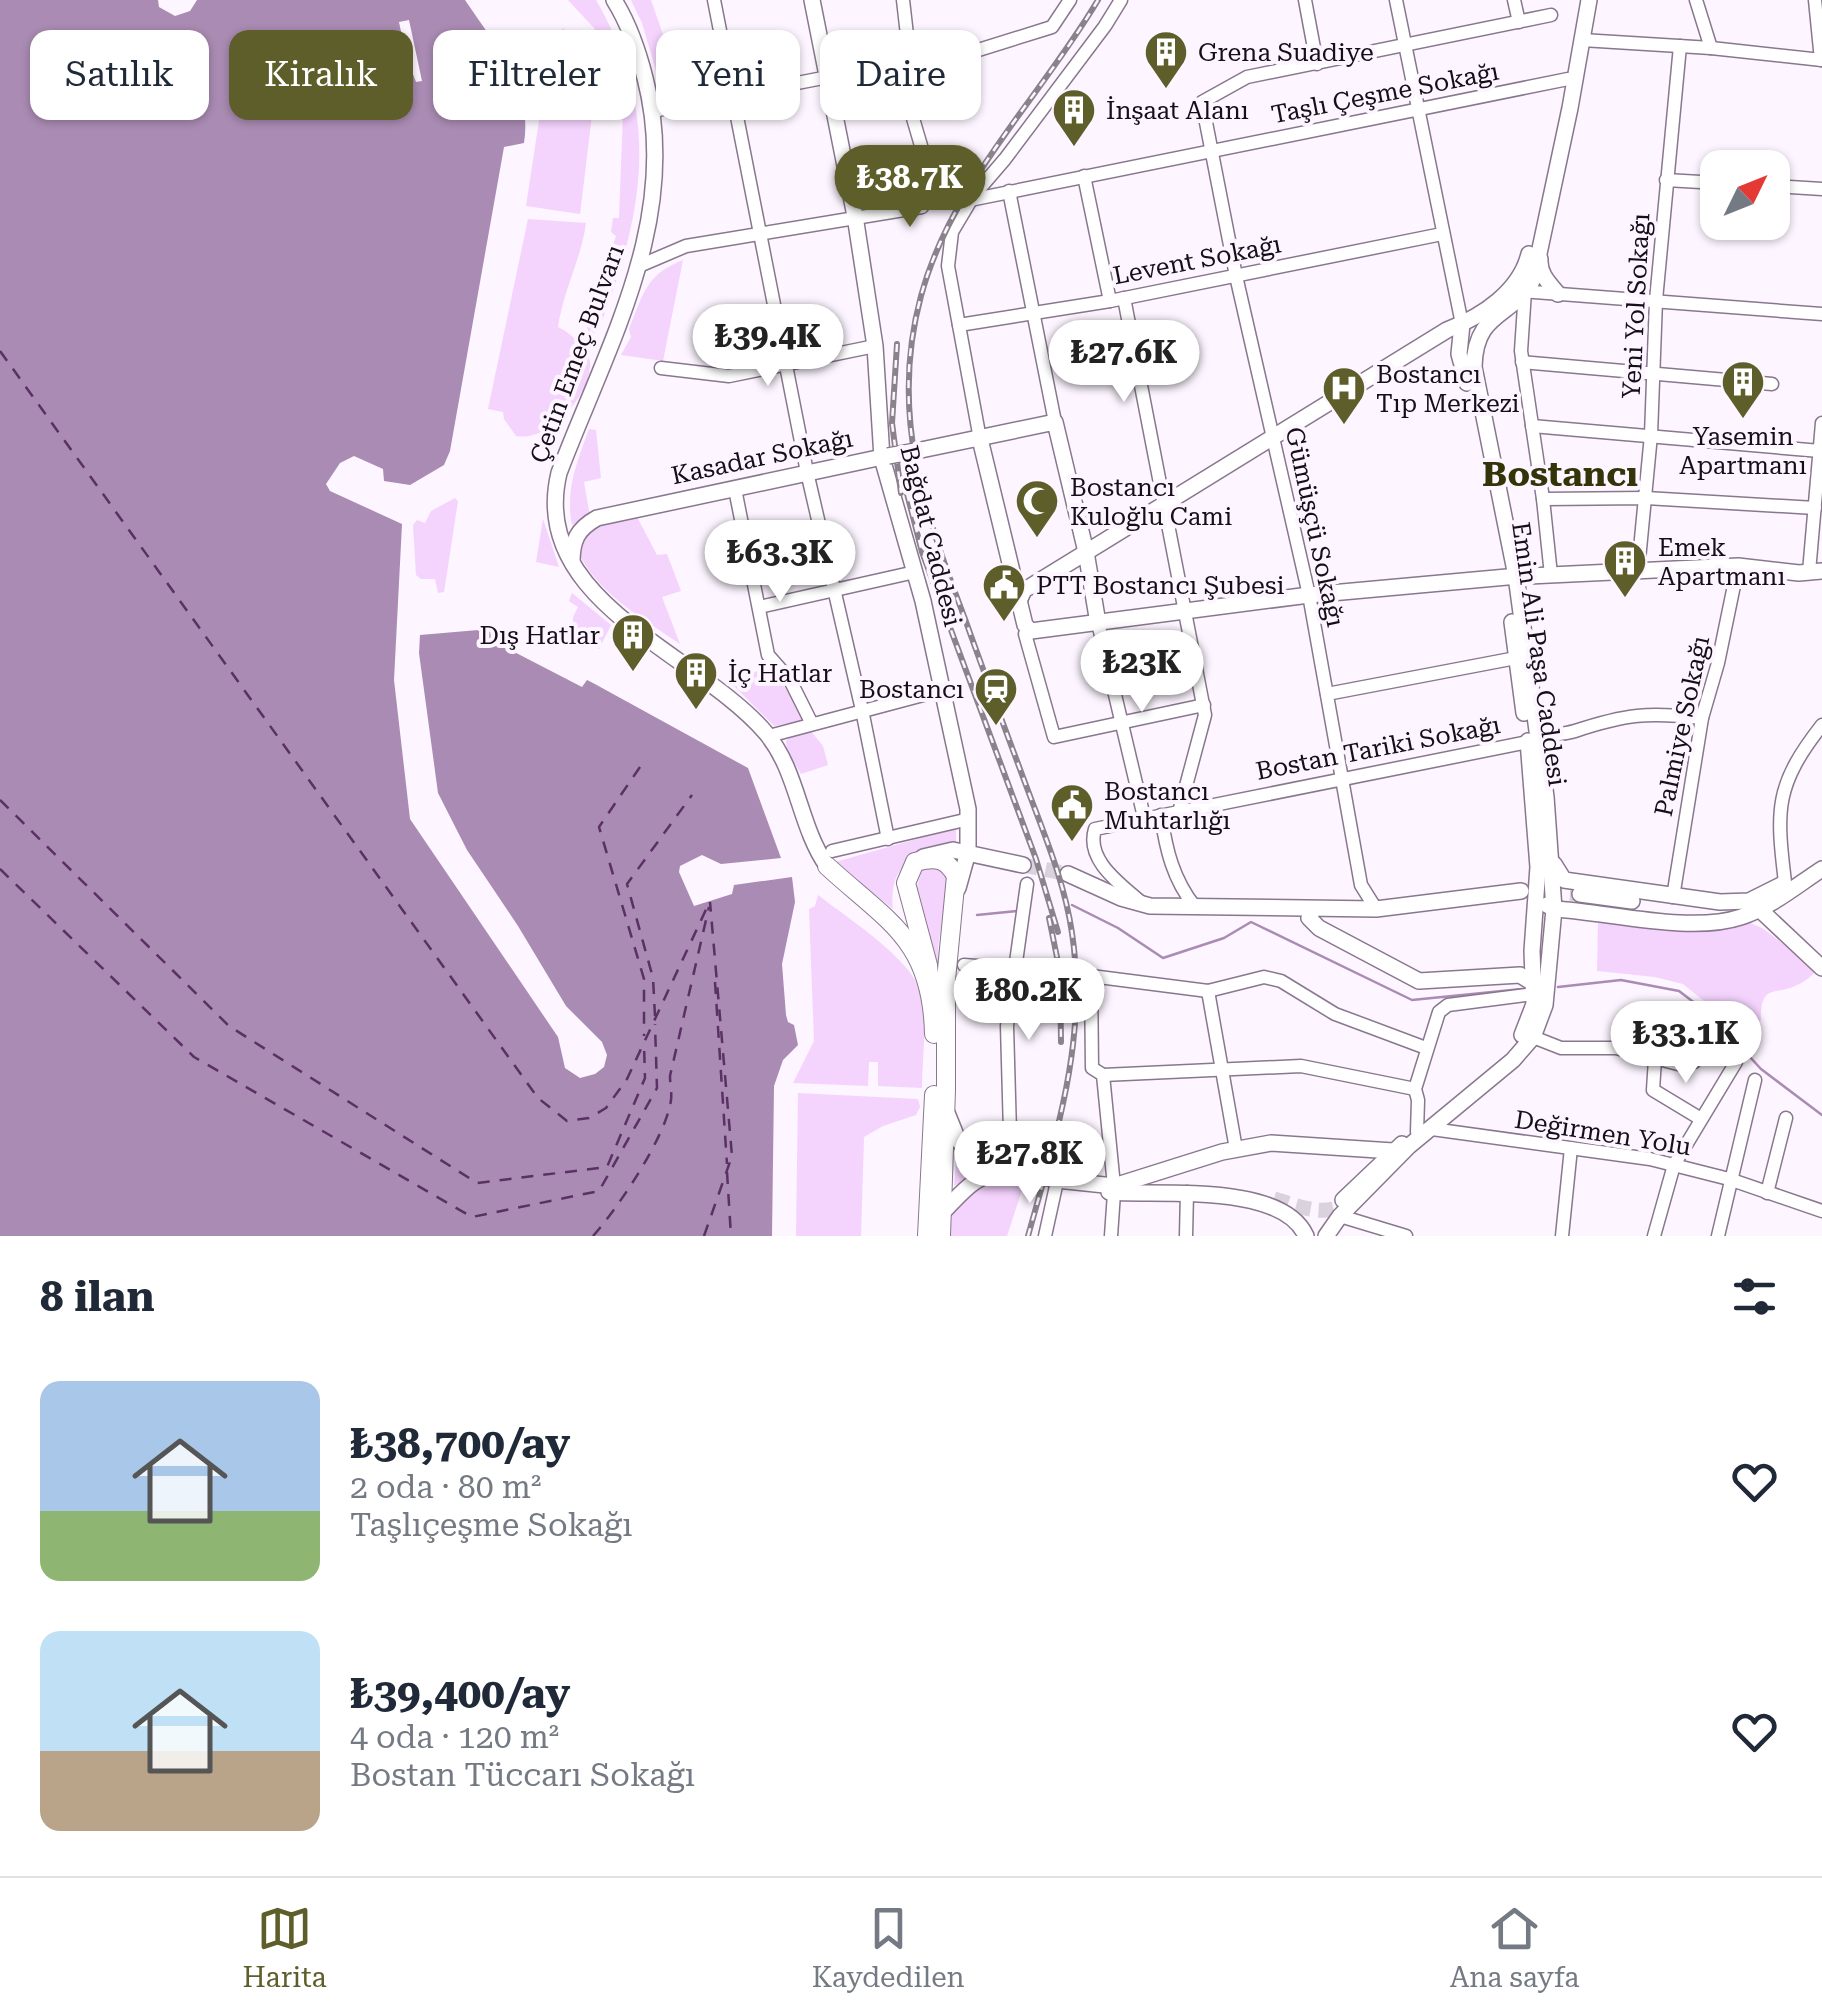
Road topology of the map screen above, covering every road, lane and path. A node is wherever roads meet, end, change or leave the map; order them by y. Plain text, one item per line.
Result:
1 (614, 0) edge
2 (714, 0) edge
3 (812, 0) edge
4 (903, 0) edge
5 (1121, 0) edge
6 (1305, 0) edge
7 (1396, 0) edge
8 (1514, 0) edge
9 (1580, 0) edge
10 (1589, 0) edge
11 (1696, 0) edge
12 (1816, 0) edge
13 (1068, 1) edge
14 (1551, 15) dead end
15 (1519, 22) junction
16 (720, 30) edge
17 (904, 30) edge
18 (820, 39) edge
19 (1582, 40) junction
20 (1406, 46) junction
21 (1680, 46) junction
22 (1711, 48) junction
23 (981, 49) edge
24 (1821, 60) edge
25 (1317, 64) junction
26 (1568, 79) junction
27 (1418, 109) junction
28 (656, 110) edge
29 (653, 111) junction
30 (739, 120) edge
31 (836, 120) edge
32 (917, 120) edge
33 (1212, 151) junction
34 (1084, 176) junction
35 (1666, 180) junction
36 (1700, 182) edge
37 (1790, 187) edge
38 (1822, 188) edge
39 (1009, 191) junction
40 (970, 200) junction
41 (855, 216) junction
42 (761, 234) junction
43 (1442, 234) junction
44 (1540, 248) junction
45 (639, 266) junction
46 (1236, 276) junction
47 (1518, 290) junction
48 (1558, 294) junction
49 (1117, 300) junction
50 (1656, 300) junction
51 (1033, 313) junction
52 (1822, 314) edge
53 (1462, 324) junction
54 (959, 325) junction
55 (1477, 340) junction
56 (875, 346) junction
57 (1522, 362) junction
58 (788, 363) junction
59 (660, 368) dead end
60 (1655, 372) junction
61 (1772, 384) dead end
62 (1055, 422) junction
63 (1822, 423) edge
64 (1532, 426) junction
65 (1651, 435) junction
66 (1273, 438) junction
67 (980, 439) junction
68 (1820, 451) edge
69 (885, 457) junction
70 (807, 472) junction
71 (735, 489) junction
72 (1646, 498) junction
73 (1544, 499) junction
74 (1164, 504) junction
75 (1814, 508) junction
76 (1086, 552) junction
77 (572, 566) junction
78 (1738, 566) junction
79 (1638, 570) junction
80 (915, 572) junction
81 (1816, 572) edge
82 (1551, 575) junction
83 (1511, 577) junction
84 (834, 590) junction
85 (1309, 596) junction
86 (1019, 600) junction
87 (759, 607) junction
88 (1184, 612) junction
89 (1098, 622) junction
90 (1024, 634) dead end
91 (1516, 658) junction
92 (942, 690) junction
93 (1327, 694) junction
94 (1204, 705) junction
95 (862, 710) junction
96 (1702, 718) junction
97 (1122, 722) junction
98 (812, 724) junction
99 (1822, 725) edge
100 (769, 736) junction
101 (1533, 739) junction
102 (1340, 777) junction
103 (1178, 812) junction
104 (1161, 815) junction
105 (1144, 817) junction
106 (970, 819) junction
107 (888, 839) junction
108 (968, 852) junction
109 (1551, 856) junction
110 (830, 858) junction
111 (1822, 858) edge
112 (915, 862) junction
113 (1023, 865) tunnel mouth
114 (1538, 867) junction
115 (1822, 869) edge
116 (1068, 874) tunnel mouth
117 (1785, 882) junction
118 (1027, 884) dead end
119 (1580, 888) junction
120 (1529, 893) junction
121 (1673, 896) junction
122 (1451, 900) junction
123 (953, 903) junction
124 (1143, 904) junction
125 (1755, 905) junction
126 (1195, 907) junction
127 (1554, 908) junction
128 (1313, 909) junction
129 (1376, 909) junction
130 (1592, 911) junction
131 (1552, 938) junction
132 (964, 965) dead end
133 (1822, 968) edge
134 (1015, 969) junction
135 (930, 988) junction
136 (1534, 989) junction
137 (1208, 990) junction
138 (1719, 1034) dead end
139 (1533, 1037) junction
140 (1426, 1048) junction
141 (1656, 1059) junction
142 (1736, 1062) dead end
143 (1220, 1070) junction
144 (1103, 1075) junction
145 (1755, 1080) dead end
146 (1414, 1089) junction
147 (945, 1109) junction
148 (1786, 1118) dead end
149 (1702, 1119) junction
150 (1412, 1139) junction
151 (1571, 1148) junction
152 (1236, 1149) junction
153 (1674, 1165) junction
154 (1011, 1168) junction
155 (1730, 1179) junction
156 (1056, 1183) junction
157 (1114, 1189) junction
158 (1187, 1192) junction
159 (1767, 1193) junction
160 (1216, 1195) junction
161 (1352, 1198) tunnel mouth
162 (1274, 1199) tunnel mouth
163 (1822, 1211) edge
164 (942, 1213) junction
165 (1340, 1216) junction
166 (927, 1236) edge
167 (942, 1236) edge
168 (1045, 1236) edge
169 (1111, 1236) edge
170 (1186, 1236) edge
171 (1306, 1236) edge
172 (1318, 1236) edge
173 (1326, 1236) edge
174 (1406, 1236) edge
175 (1562, 1236) edge
176 (1654, 1236) edge
177 (1718, 1236) edge

1 - 29 main road, Çetin Emeç Bulvarı
2 - 16 street
3 - 18 main road, Bağdat Caddesi
4 - 17 street
5 - 40 street
6 - 25 street
7 - 20 street, Emin Ali Paşa Caddesi
8 - 15 street
9 - 26 main road
10 - 19 main road
11 - 22 street
12 - 24 street
13 - 23 street
14 - 15 street
15 - 20 street
19 - 21 street
19 - 44 main road
20 - 25 street
20 - 27 street, Emin Ali Paşa Caddesi
21 - 22 street
21 - 35 street, Yeni Yol Sokağı
22 - 24 street
25 - 33 street, Gümüşçü Sokağı
26 - 27 street, Taşlı Çeşme Sokağı
26 - 47 main road
27 - 33 street, Taşlı Çeşme Sokağı
27 - 43 street, Emin Ali Paşa Caddesi
28 - 29 street
29 - 45 main road, Çetin Emeç Bulvarı
30 - 42 street
31 - 41 main road, Bağdat Caddesi
32 - 41 street
33 - 34 street, Taşlı Çeşme Sokağı
33 - 46 street, Gümüşçü Sokağı
34 - 39 street, Taşlı Çeşme Sokağı
34 - 49 street
35 - 36 street
35 - 50 street, Yeni Yol Sokağı
37 - 38 street
39 - 40 street, Taşlı Çeşme Sokağı
39 - 51 street
40 - 54 street
41 - 42 street
41 - 56 main road, Bağdat Caddesi
42 - 45 street
42 - 58 street
43 - 46 street, Levent Sokağı
43 - 53 street, Emin Ali Paşa Caddesi
44 - 47 main road
44 - 48 main road
45 - 77 main road, Çetin Emeç Bulvarı
46 - 49 street, Levent Sokağı
46 - 66 street, Gümüşçü Sokağı
47 - 48 street
47 - 53 main road
47 - 55 main road
47 - 57 street
48 - 50 street
49 - 51 street, Levent Sokağı
49 - 74 street
50 - 52 street
50 - 60 street, Yeni Yol Sokağı
51 - 54 street, Levent Sokağı
51 - 62 street
53 - 55 main road
53 - 66 main road
53 - 83 main road, Emin Ali Paşa Caddesi
54 - 67 street
55 - 83 main road, Emin Ali Paşa Caddesi
56 - 58 street
56 - 69 main road, Bağdat Caddesi
57 - 60 street
57 - 64 street
58 - 59 street
58 - 70 street
60 - 61 street
60 - 65 street, Yeni Yol Sokağı
62 - 67 main road, Kasadar Sokağı
62 - 76 main road
63 - 68 street
64 - 65 street
64 - 73 street
65 - 68 street
65 - 72 street, Yeni Yol Sokağı
66 - 74 main road
66 - 85 street, Gümüşçü Sokağı
67 - 69 main road, Kasadar Sokağı, bridge
67 - 86 main road
68 - 75 street
69 - 70 main road, Kasadar Sokağı
69 - 80 main road, Bağdat Caddesi
70 - 71 main road, Kasadar Sokağı
70 - 84 street
71 - 77 main road, Kasadar Sokağı
71 - 87 street
72 - 73 street
72 - 75 street
72 - 79 street, Yeni Yol Sokağı
73 - 82 street
74 - 76 main road
74 - 88 street
75 - 81 street
76 - 86 main road
76 - 89 main road
77 - 100 main road, Çetin Emeç Bulvarı
78 - 79 main road
78 - 81 main road
78 - 96 street, Palmiye Sokağı
79 - 82 main road
80 - 84 street
80 - 92 main road, Bağdat Caddesi
82 - 83 main road
83 - 85 main road
83 - 91 main road, Emin Ali Paşa Caddesi
83 - 101 main road, Emin Ali Paşa Caddesi
84 - 87 street
84 - 95 street
85 - 88 main road
85 - 93 street, Gümüşçü Sokağı
86 - 89 main road
87 - 98 street
88 - 89 main road
88 - 94 street
89 - 97 street
90 - 97 street
91 - 93 street
91 - 101 main road, Emin Ali Paşa Caddesi
92 - 95 street
92 - 106 main road, Bağdat Caddesi
93 - 102 street, Gümüşçü Sokağı
94 - 97 street
94 - 103 street
95 - 98 street
95 - 107 street
96 - 101 street, Bostan Tariki Sokağı
96 - 121 street, Palmiye Sokağı
97 - 105 street
98 - 100 street
99 - 117 street
100 - 110 main road, Çetin Emeç Bulvarı
101 - 102 street, Bostan Tariki Sokağı
101 - 109 main road, Emin Ali Paşa Caddesi
101 - 114 main road, Emin Ali Paşa Caddesi
102 - 103 street, Bostan Tariki Sokağı
102 - 129 street, Gümüşçü Sokağı
103 - 104 street, Bostan Tariki Sokağı
104 - 105 street, Bostan Tariki Sokağı
104 - 126 street
105 - 124 street, Bostan Tariki Sokağı
106 - 107 street
106 - 108 main road, Bağdat Caddesi
107 - 110 street
108 - 112 main road
108 - 113 main road
108 - 123 main road, Bağdat Caddesi
109 - 119 main road
109 - 127 main road, Emin Ali Paşa Caddesi
110 - 135 highway
111 - 117 main road
112 - 123 highway
112 - 135 highway
114 - 120 main road, Emin Ali Paşa Caddesi
114 - 122 main road
115 - 125 main road
116 - 124 main road
117 - 125 main road
118 - 134 street
119 - 121 main road
119 - 125 main road
119 - 130 main road
120 - 122 main road
120 - 127 main road
120 - 136 main road, Emin Ali Paşa Caddesi
121 - 125 main road
122 - 129 main road
123 - 147 highway
124 - 126 main road
125 - 130 main road
125 - 133 main road
126 - 128 main road
127 - 130 main road
127 - 131 main road, Emin Ali Paşa Caddesi
128 - 129 main road
128 - 136 main road
130 - 131 main road
131 - 139 main road, Emin Ali Paşa Caddesi
132 - 134 street
134 - 154 street
135 - 166 highway
136 - 140 street
136 - 150 main road, Emin Ali Paşa Caddesi
137 - 140 street
137 - 143 street
137 - 144 street
138 - 141 street
139 - 141 street
139 - 150 main road, Emin Ali Paşa Caddesi
140 - 146 street
141 - 149 street
142 - 149 street
143 - 144 street
143 - 146 street
143 - 152 street
144 - 157 street
145 - 155 street
146 - 150 street
147 - 154 main road
147 - 164 highway
148 - 159 street
149 - 153 street
150 - 151 street, Değirmen Yolu
150 - 152 main road
150 - 161 main road
150 - 165 main road, Emin Ali Paşa Caddesi
150 - 172 main road, Emin Ali Paşa Caddesi
151 - 153 street, Değirmen Yolu
151 - 175 street
152 - 157 main road
153 - 155 street, Değirmen Yolu
153 - 176 street
154 - 156 main road
155 - 159 street, Değirmen Yolu
155 - 177 street
156 - 157 main road
156 - 164 main road
156 - 168 street
157 - 158 main road
157 - 169 street
158 - 160 main road
158 - 170 street
159 - 163 street, Değirmen Yolu
160 - 162 main road
160 - 171 main road
164 - 167 highway
165 - 173 main road
165 - 174 street

